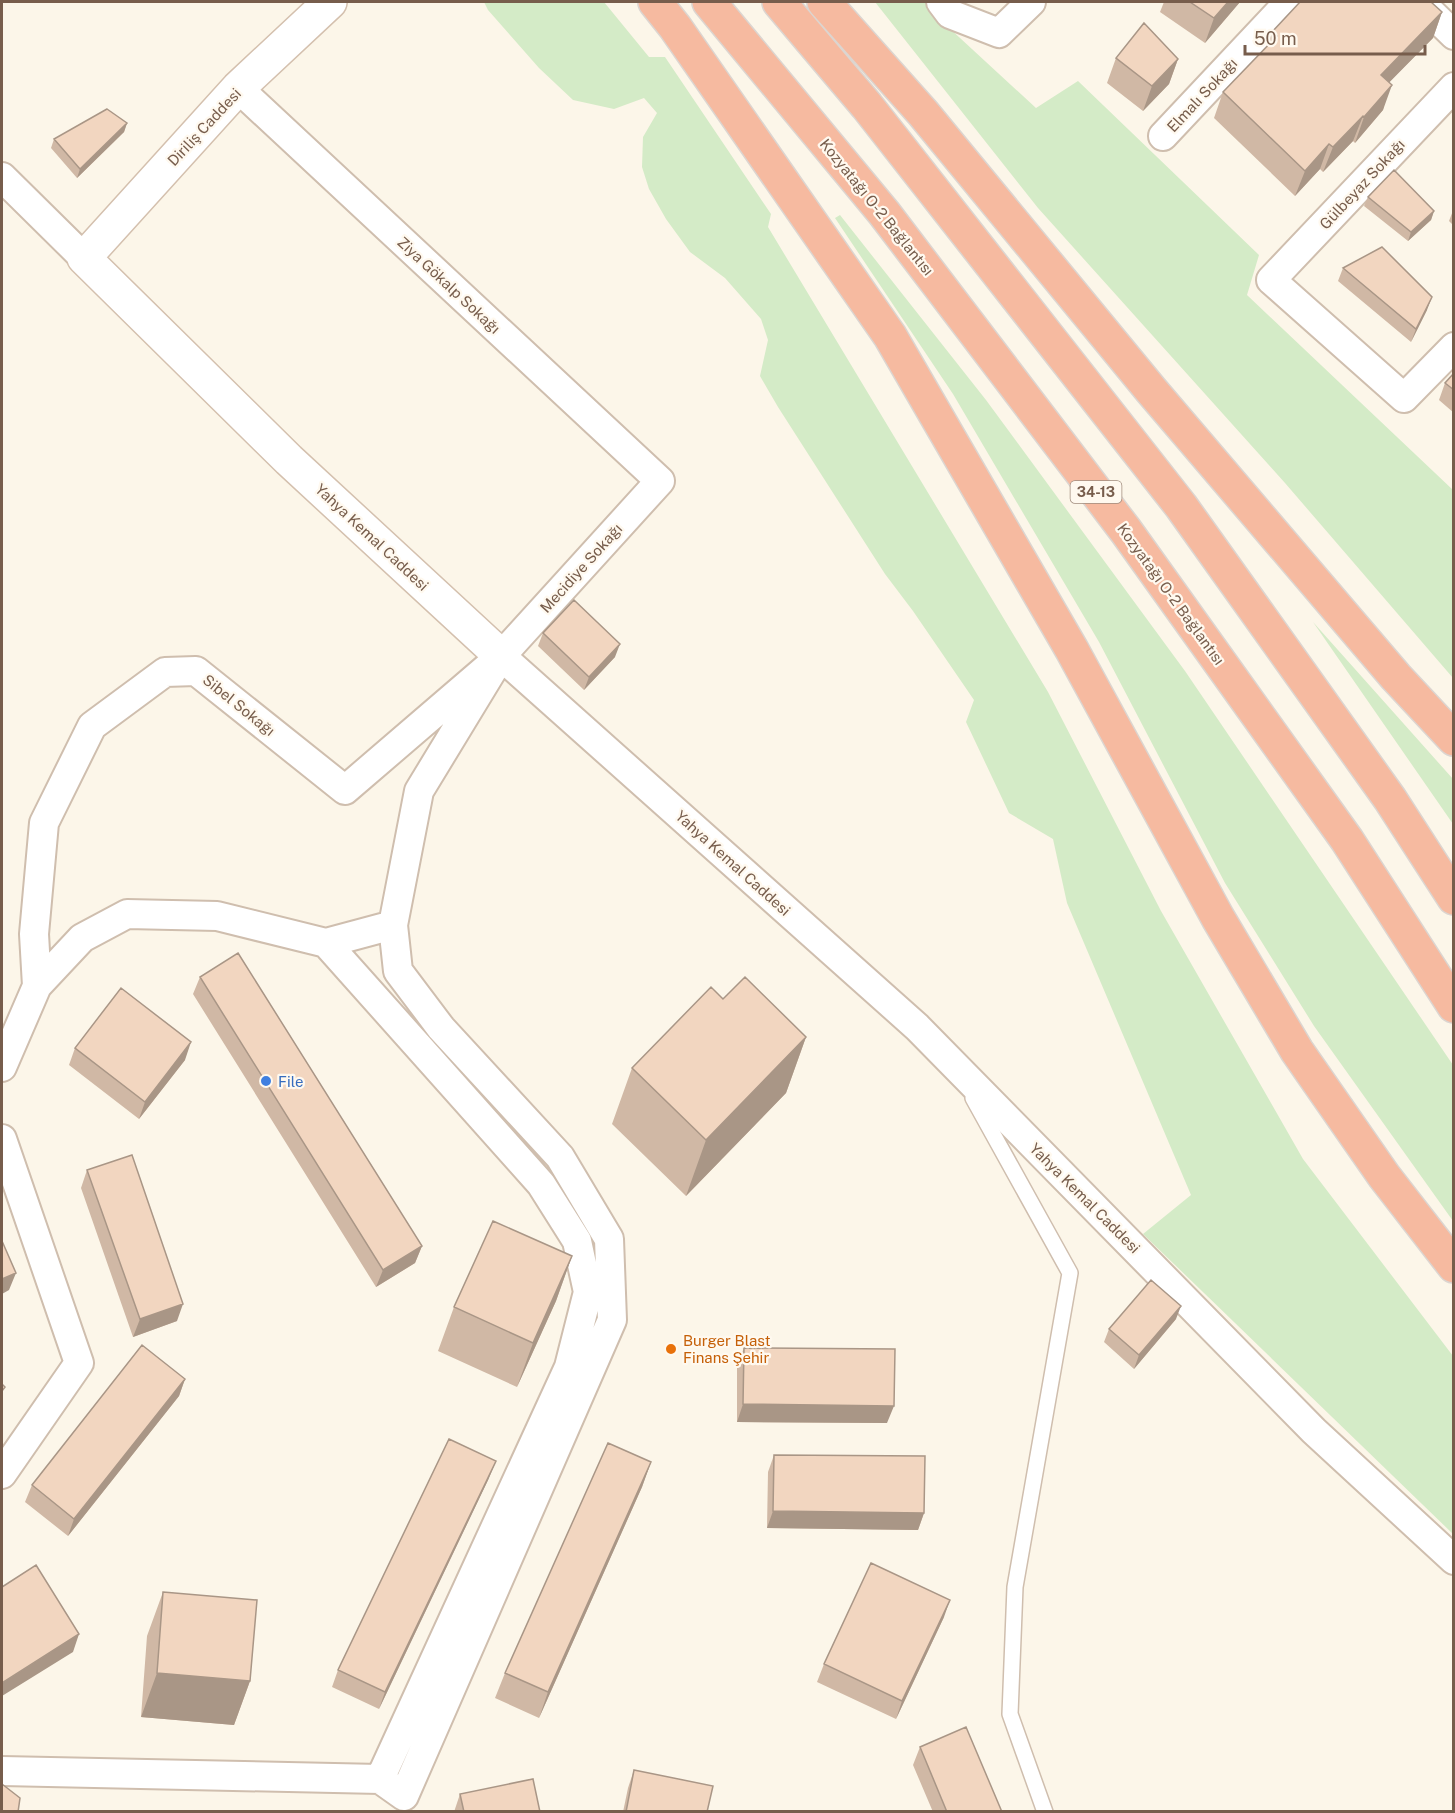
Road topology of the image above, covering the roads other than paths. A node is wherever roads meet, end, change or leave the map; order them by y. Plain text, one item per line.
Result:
1 (330, 2) edge
2 (655, 2) edge
3 (708, 2) edge
4 (779, 2) edge
5 (824, 2) edge
6 (941, 2) edge
7 (1031, 2) edge
8 (1289, 2) edge
9 (1420, 2) edge
10 (1454, 35) edge
11 (1454, 87) edge
12 (238, 88) junction
13 (1163, 136) dead end
14 (2, 177) edge
15 (84, 258) junction
16 (1454, 347) edge
17 (660, 481) joint
18 (501, 656) junction
19 (1454, 739) edge
20 (1454, 898) edge
21 (393, 925) junction
22 (326, 943) junction
23 (37, 986) junction
24 (1454, 1006) edge
25 (2, 1067) edge
26 (958, 1069) junction
27 (2, 1139) edge
28 (1454, 1266) edge
29 (2, 1474) edge
30 (1454, 1560) edge
31 (2, 1771) edge
32 (380, 1779) junction
33 (1046, 1812) edge

1 - 12 street, Diriliş Caddesi
2 - 28 highway
3 - 24 highway, Kozyatağı O-2 Bağlantısı / 34-13
4 - 20 highway
5 - 19 highway
6 - 7 street
8 - 13 street, Elmalı Sokağı
9 - 10 street
11 - 16 street, Gülbeyaz Sokağı
12 - 15 street, Diriliş Caddesi
12 - 17 street, Ziya Gökalp Sokağı
14 - 15 street, Yahya Kemal Caddesi
15 - 18 street, Yahya Kemal Caddesi
17 - 18 street, Mecidiye Sokağı
18 - 21 street
18 - 23 street, Sibel Sokağı
18 - 26 street, Yahya Kemal Caddesi
21 - 22 street
21 - 32 street
22 - 23 street
22 - 32 street
23 - 25 street
26 - 30 street, Yahya Kemal Caddesi
26 - 33 lane
27 - 29 street
31 - 32 street

